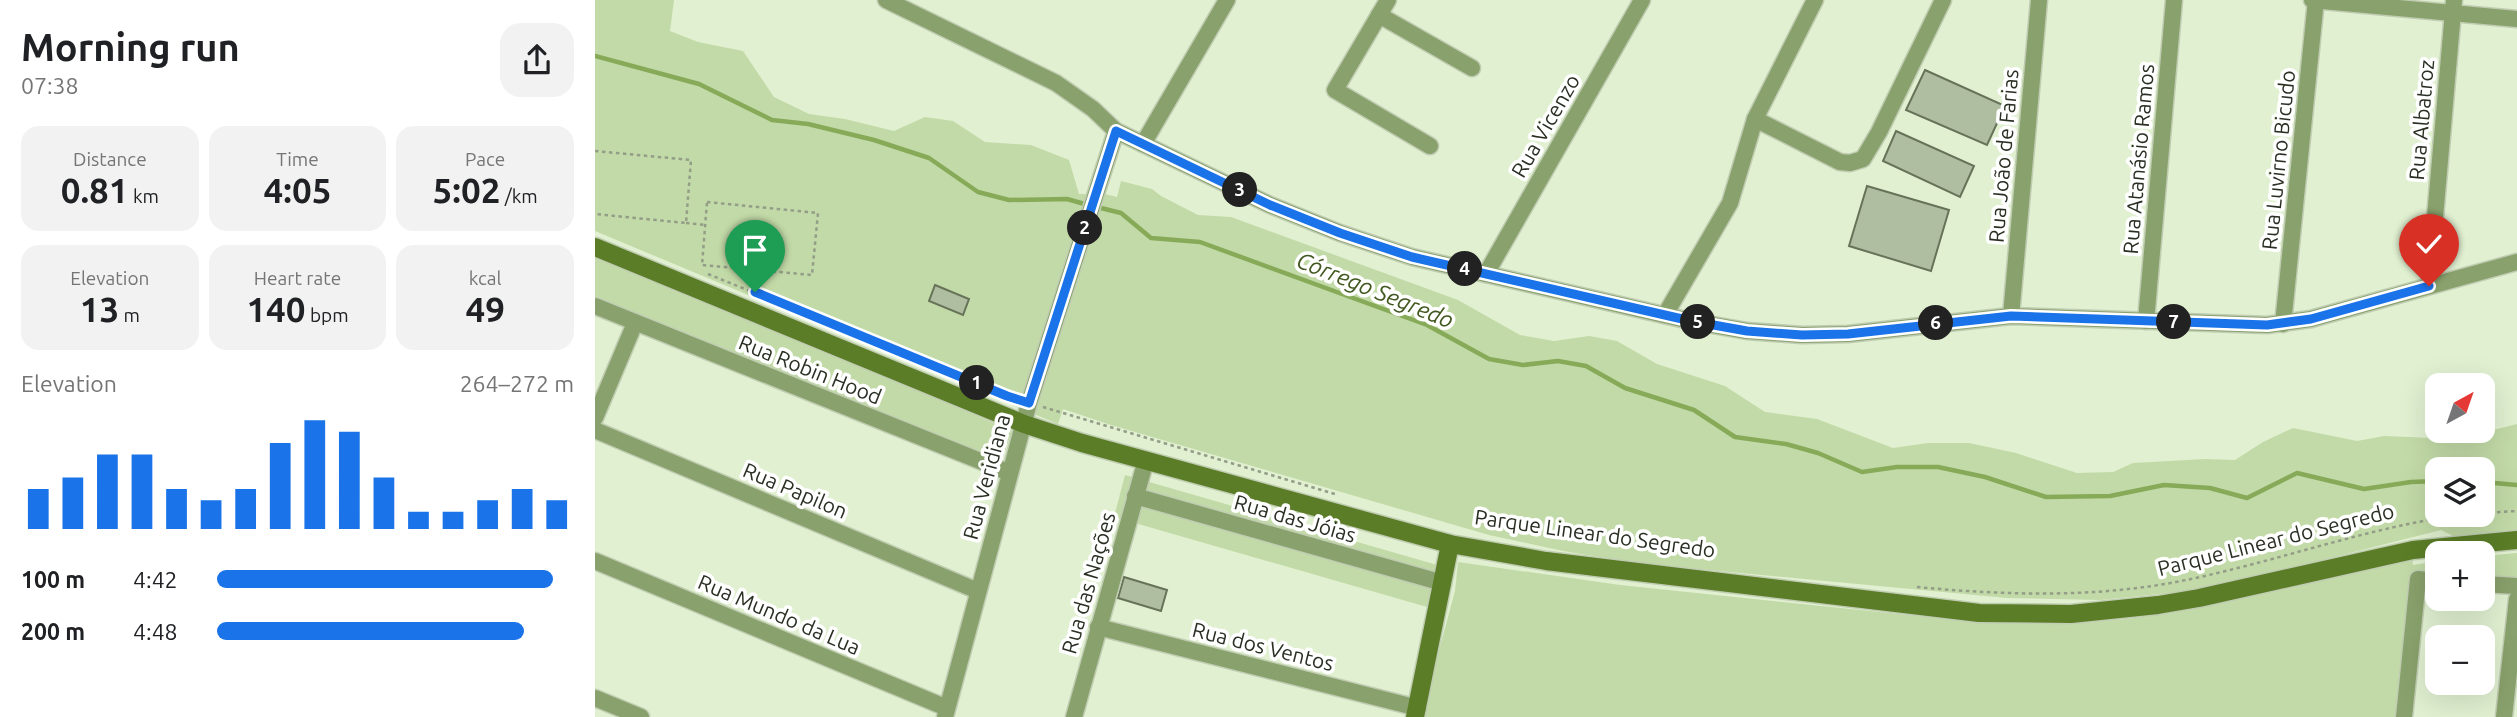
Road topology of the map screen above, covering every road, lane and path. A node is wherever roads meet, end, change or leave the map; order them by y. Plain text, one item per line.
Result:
1 (885, 0) edge
2 (1227, 0) edge
3 (1388, 0) edge
4 (1642, 0) edge
5 (1815, 0) edge
6 (1943, 0) edge
7 (2039, 0) edge
8 (2174, 0) edge
9 (2315, 0) edge
10 (2453, 7) edge
11 (1379, 15) junction
12 (2517, 19) edge
13 (1472, 68) dead end
14 (1755, 119) junction
15 (1116, 131) junction
16 (1143, 144) junction
17 (1430, 146) dead end
18 (595, 151) edge
19 (595, 214) edge
20 (686, 223) junction
21 (705, 225) junction
22 (595, 247) edge
23 (2517, 262) edge
24 (698, 270) dead end
25 (757, 270) junction
26 (1486, 274) junction
27 (2429, 286) junction
28 (755, 292) junction
29 (595, 306) edge
30 (754, 313) junction
31 (1665, 315) junction
32 (2011, 316) junction
33 (2145, 321) junction
34 (635, 323) junction
35 (2283, 324) junction
36 (1029, 403) junction
37 (595, 418) edge
38 (1024, 424) junction
39 (595, 430) edge
40 (1146, 460) junction
41 (1010, 473) junction
42 (1336, 494) dead end
43 (1135, 496) junction
44 (2517, 511) edge
45 (2495, 512) edge
46 (2425, 520) edge
47 (2517, 540) edge
48 (1450, 544) junction
49 (595, 561) edge
50 (2425, 580) edge
51 (1443, 583) junction
52 (2495, 585) edge
53 (1908, 586) dead end
54 (2517, 586) edge
55 (978, 591) junction
56 (2517, 599) edge
57 (1098, 627) junction
58 (595, 698) edge
59 (946, 712) edge
60 (1417, 712) edge
61 (641, 717) edge
62 (1074, 717) edge
63 (2404, 717) edge
64 (2504, 717) edge

1 - 15 street
2 - 16 street
3 - 11 street
4 - 26 street, Rua Vicenzo
5 - 14 street
6 - 14 street
7 - 32 street, Rua João de Farias
8 - 33 street, Rua Atanásio Ramos
9 - 10 street
9 - 35 street, Rua Luvirno Bicudo
10 - 12 street
10 - 27 street, Rua Albatroz
11 - 13 street
11 - 17 street
14 - 31 street
15 - 16 street
15 - 36 street, Rua Veridiana
16 - 26 street
18 - 20 path
19 - 20 path
20 - 21 path
21 - 25 path
21 - 25 path
22 - 30 main road
23 - 27 street
24 - 28 path
25 - 28 path
26 - 31 street
27 - 35 street
28 - 30 path
28 - 36 path
29 - 34 street, Rua Robin Hood
30 - 38 main road
31 - 32 street
32 - 33 street
33 - 35 street
34 - 37 street
34 - 41 street, Rua Robin Hood
36 - 38 street, Rua Veridiana
36 - 42 path
38 - 40 main road
38 - 41 street, Rua Veridiana
39 - 55 street, Rua Papilon
40 - 43 street, Rua das Nações
40 - 48 main road
41 - 55 street, Rua Veridiana
43 - 51 street, Rua das Jóias
43 - 57 street, Rua das Nações
44 - 45 path
46 - 53 path, Parque Linear do Segredo
47 - 48 main road
48 - 51 main road
49 - 59 street, Rua Mundo da Lua
50 - 63 street
51 - 60 main road
52 - 54 street
55 - 59 street, Rua Veridiana
56 - 64 street
57 - 60 street, Rua dos Ventos
57 - 62 street, Rua das Nações
58 - 61 street

